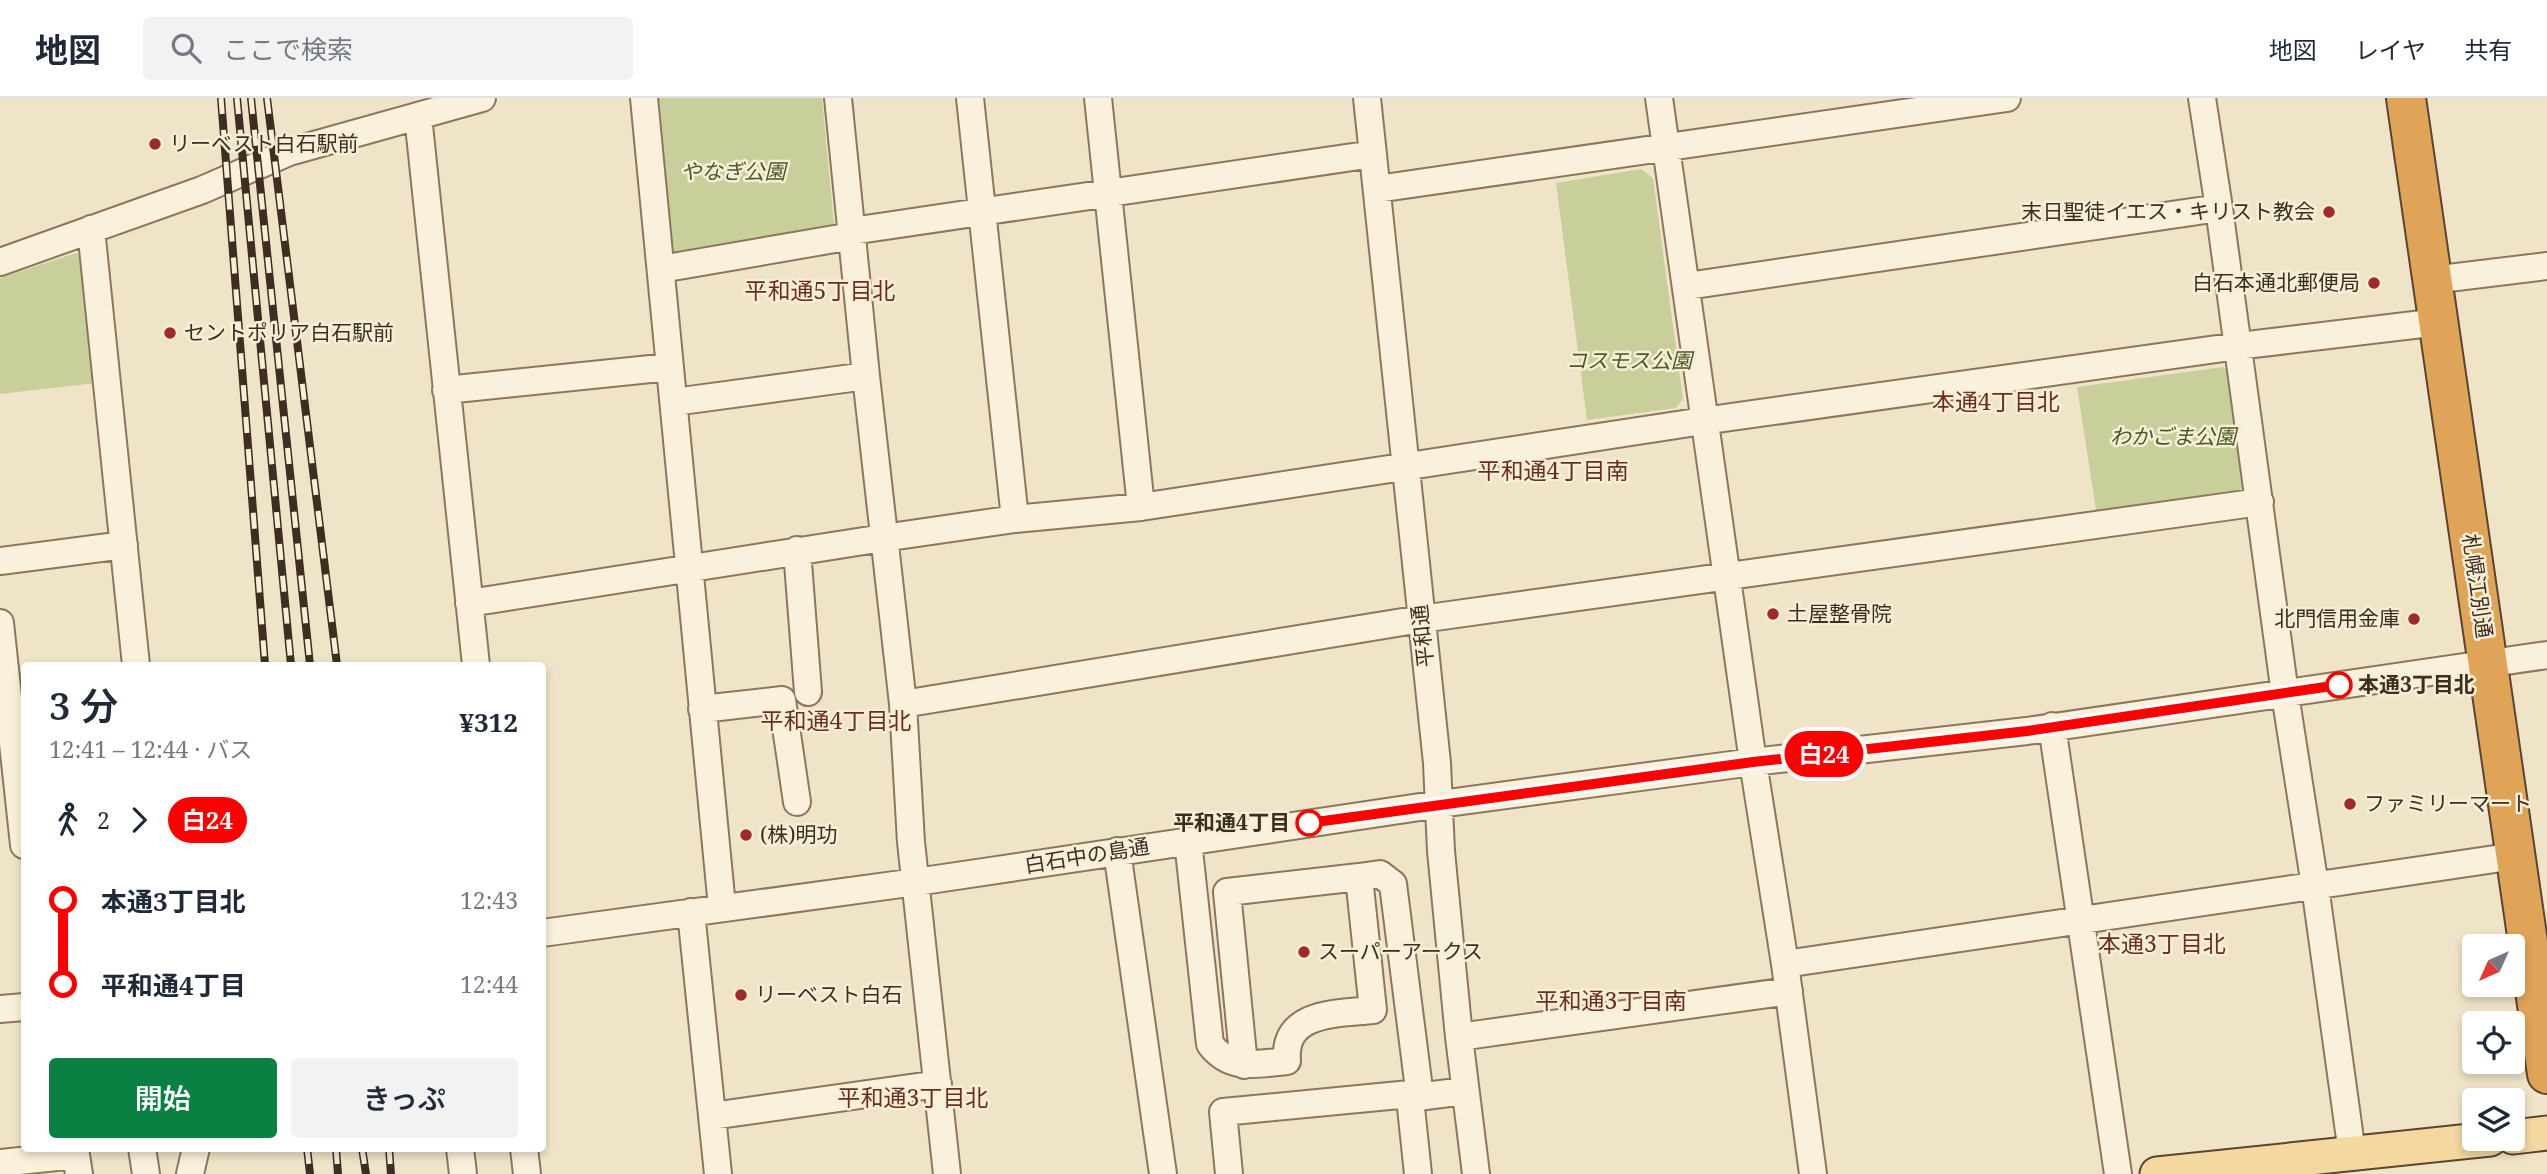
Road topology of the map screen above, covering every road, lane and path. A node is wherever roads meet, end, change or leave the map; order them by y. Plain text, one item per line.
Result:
1 (482, 98) edge
2 (644, 98) edge
3 (838, 98) edge
4 (970, 98) edge
5 (1098, 98) edge
6 (1367, 98) edge
7 (1659, 98) edge
8 (2007, 98) edge
9 (2202, 98) edge
10 (2406, 98) edge
11 (455, 101) edge
12 (1965, 101) edge
13 (418, 116) junction
14 (1667, 147) junction
15 (1373, 154) junction
16 (1377, 189) junction
17 (1109, 192) junction
18 (2219, 208) junction
19 (981, 211) junction
20 (91, 229) junction
21 (852, 233) junction
22 (0, 262) edge
23 (2547, 266) edge
24 (661, 269) junction
25 (2432, 279) junction
26 (1686, 286) junction
27 (2439, 322) junction
28 (2238, 346) junction
29 (670, 367) junction
30 (866, 376) junction
31 (446, 390) junction
32 (674, 402) junction
33 (1703, 421) junction
34 (1405, 465) junction
35 (2260, 502) junction
36 (1141, 508) junction
37 (1015, 519) junction
38 (883, 538) junction
39 (124, 545) junction
40 (797, 550) junction
41 (0, 561) edge
42 (688, 566) junction
43 (1728, 578) junction
44 (469, 603) junction
45 (1421, 619) junction
46 (0, 623) edge
47 (2547, 655) edge
48 (136, 662) edge
49 (475, 662) edge
50 (2488, 663) junction
51 (808, 692) dead end
52 (2285, 694) junction
53 (902, 704) junction
54 (702, 709) junction
55 (2052, 726) junction
56 (1753, 762) junction
57 (797, 802) dead end
58 (1440, 804) junction
59 (21, 817) edge
60 (1188, 841) junction
61 (1117, 851) junction
62 (2515, 856) junction
63 (1359, 877) junction
64 (916, 882) junction
65 (2315, 886) junction
66 (722, 908) junction
67 (691, 912) junction
68 (2082, 920) junction
69 (546, 932) edge
70 (1785, 964) junction
71 (1789, 991) junction
72 (21, 1007) edge
73 (0, 1009) edge
74 (1459, 1037) junction
75 (1244, 1065) junction
76 (2547, 1074) edge
77 (938, 1084) junction
78 (1416, 1089) junction
79 (1464, 1091) junction
80 (712, 1116) junction
81 (2547, 1133) edge
82 (2525, 1136) edge
83 (2462, 1142) edge
84 (143, 1152) edge
85 (195, 1152) edge
86 (460, 1152) edge
87 (524, 1152) edge
88 (2352, 1153) junction
89 (0, 1163) edge
90 (2313, 1166) edge
91 (79, 1174) edge
92 (146, 1174) edge
93 (190, 1174) edge
94 (463, 1174) edge
95 (527, 1174) edge
96 (718, 1174) edge
97 (947, 1174) edge
98 (1163, 1174) edge
99 (1229, 1174) edge
100 (1418, 1174) edge
101 (1476, 1174) edge
102 (1813, 1174) edge
103 (2118, 1174) edge
104 (2157, 1174) edge

1 - 11 street
2 - 24 street
3 - 21 street
4 - 19 street
5 - 17 street
6 - 15 street, 平和通
7 - 14 street
8 - 12 street
9 - 18 street
10 - 25 highway, 札幌江別通
11 - 13 street
12 - 14 street
13 - 20 street
13 - 31 street
14 - 16 street
14 - 26 street
15 - 16 street, 平和通
15 - 17 street
16 - 34 street, 平和通
17 - 19 street
17 - 36 street
18 - 26 street
18 - 28 street
19 - 21 street
19 - 37 street
20 - 22 street
20 - 39 street
21 - 24 street
21 - 30 street
23 - 25 street
24 - 29 street
25 - 27 highway, 札幌江別通
26 - 33 street
27 - 28 street
27 - 50 highway, 札幌江別通
28 - 33 street
28 - 35 street
29 - 31 street
29 - 32 street
30 - 32 street
30 - 38 street
31 - 44 street
32 - 42 street
33 - 34 street
33 - 43 street
34 - 36 street
34 - 45 street, 平和通
35 - 43 street
35 - 52 street
36 - 37 street
37 - 38 street
38 - 40 street
38 - 53 street
39 - 41 street
39 - 48 street
40 - 42 street
40 - 51 street
42 - 44 street
42 - 54 street
43 - 45 street
43 - 56 street
44 - 49 street
45 - 53 street
45 - 58 street, 平和通
46 - 59 street
47 - 50 street, 白石中の島通
50 - 52 street, 白石中の島通
50 - 62 highway, 札幌江別通
52 - 55 street, 白石中の島通
52 - 65 street
53 - 64 street
54 - 57 street
54 - 66 street
55 - 56 street, 白石中の島通
55 - 68 street
56 - 58 street, 白石中の島通
56 - 70 street
58 - 60 street, 白石中の島通
58 - 74 street, 平和通
60 - 61 street, 白石中の島通
60 - 75 street
61 - 64 street, 白石中の島通
61 - 98 street
62 - 65 street
62 - 76 highway, 札幌江別通
63 - 75 street
63 - 75 street
63 - 78 street
64 - 66 street, 白石中の島通
64 - 77 street
65 - 68 street
65 - 88 street
66 - 67 street, 白石中の島通
67 - 69 street, 白石中の島通
67 - 80 street
68 - 70 street
68 - 103 street
70 - 71 street
71 - 74 street
71 - 102 street
72 - 73 street
74 - 79 street, 平和通
77 - 80 street
77 - 97 street
78 - 79 street
78 - 99 street
78 - 100 street
79 - 101 street, 平和通
80 - 96 street
81 - 82 main road
83 - 88 main road
84 - 92 street
85 - 93 street
86 - 94 street
87 - 95 street
88 - 90 main road
89 - 91 street
90 - 104 main road

